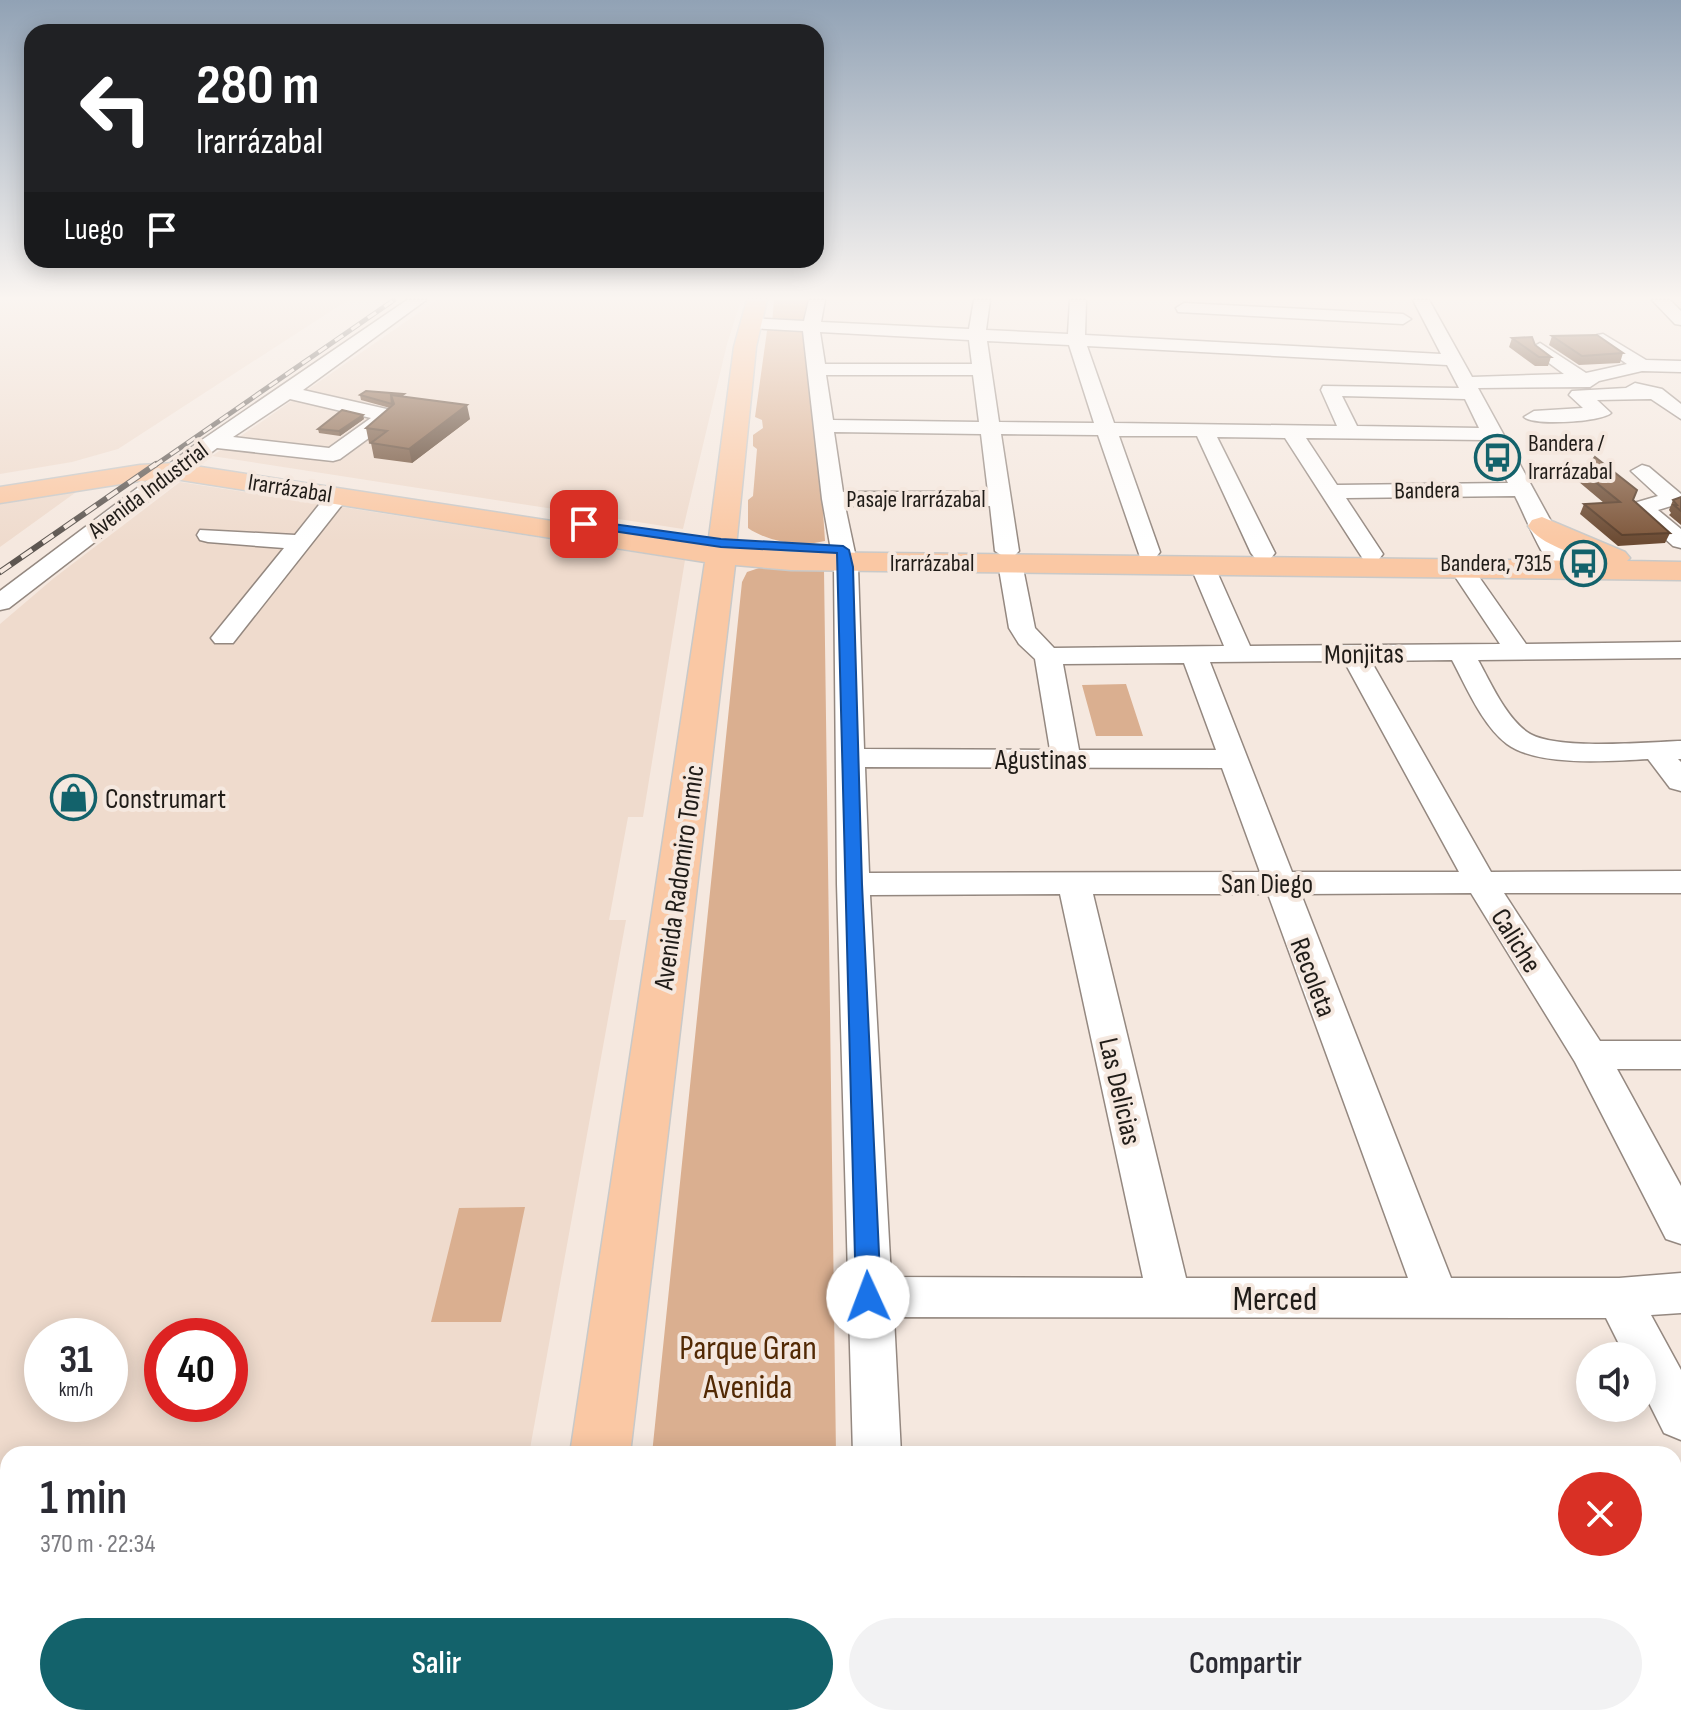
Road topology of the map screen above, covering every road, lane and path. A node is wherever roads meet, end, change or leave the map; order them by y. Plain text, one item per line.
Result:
1 (305, 381) edge
2 (744, 381) edge
3 (819, 381) edge
4 (983, 381) edge
5 (1090, 381) edge
6 (1464, 381) edge
7 (1565, 381) edge
8 (1591, 381) edge
9 (1468, 389) junction
10 (287, 393) junction
11 (1655, 393) junction
12 (1681, 413) edge
13 (1534, 417) dead end
14 (824, 426) junction
15 (989, 428) junction
16 (1106, 429) junction
17 (1204, 431) junction
18 (1292, 432) junction
19 (1350, 433) junction
20 (1493, 434) junction
21 (213, 441) junction
22 (181, 466) junction
23 (1642, 471) dead end
24 (0, 484) edge
25 (1522, 489) junction
26 (1332, 492) junction
27 (0, 495) edge
28 (338, 496) junction
29 (833, 499) junction
30 (998, 499) junction
31 (1542, 526) junction
32 (208, 535) dead end
33 (1681, 541) edge
34 (301, 542) junction
35 (721, 550) junction
36 (1148, 552) junction
37 (1263, 553) junction
38 (1371, 554) junction
39 (844, 556) junction
40 (1009, 557) junction
41 (1615, 558) junction
42 (1563, 563) junction
43 (1202, 565) junction
44 (1462, 569) junction
45 (1678, 571) edge
46 (0, 603) edge
47 (224, 638) dead end
48 (1681, 650) edge
49 (1460, 652) junction
50 (1519, 652) junction
51 (1353, 653) junction
52 (1240, 654) junction
53 (1194, 655) junction
54 (1048, 656) junction
55 (1668, 750) edge
56 (850, 758) junction
57 (1066, 759) junction
58 (1233, 759) junction
59 (1681, 782) edge
60 (1681, 882) edge
61 (1278, 883) junction
62 (1481, 883) junction
63 (853, 884) junction
64 (1074, 884) junction
65 (1590, 1055) junction
66 (1681, 1055) edge
67 (1681, 1226) edge
68 (1681, 1293) edge
69 (868, 1297) junction
70 (1169, 1298) junction
71 (1437, 1298) junction
72 (1619, 1298) junction
73 (1681, 1417) edge
74 (601, 1446) edge
75 (877, 1446) edge

1 - 10 street, Avenida Industrial
2 - 35 main road, Avenida Radomiro Tomic
3 - 14 street
4 - 15 street
5 - 16 street
6 - 9 street
7 - 9 street
8 - 11 street
9 - 19 street
9 - 20 street
10 - 21 street, Avenida Industrial
10 - 21 street
11 - 12 street
11 - 13 street
14 - 15 street
14 - 29 street
15 - 16 street
15 - 30 street
16 - 17 street
16 - 36 street
17 - 18 street
17 - 37 street
18 - 19 street
18 - 26 street
19 - 20 street
20 - 25 street
21 - 22 street, Avenida Industrial
22 - 24 main road, Irarrázabal
22 - 27 main road, Irarrázabal
22 - 28 main road, Irarrázabal
22 - 35 main road, Irarrázabal
22 - 46 street, Avenida Industrial
23 - 33 street
25 - 26 street, Bandera
25 - 31 street
26 - 38 street
28 - 34 street
28 - 35 main road, Irarrázabal
29 - 30 street, Pasaje Irarrázabal
29 - 39 street
30 - 40 street
31 - 41 main road
31 - 42 street
32 - 34 street
34 - 47 street
35 - 39 main road, Irarrázabal
35 - 74 main road, Avenida Radomiro Tomic
36 - 37 main road, Irarrázabal
36 - 40 main road, Irarrázabal
37 - 38 main road, Irarrázabal
38 - 42 main road, Irarrázabal
39 - 40 main road, Irarrázabal
39 - 56 street
40 - 43 main road, Irarrázabal
40 - 54 street
41 - 42 main road, Irarrázabal
41 - 45 main road, Irarrázabal
42 - 44 main road, Irarrázabal
42 - 45 main road, Irarrázabal
43 - 44 main road, Irarrázabal
43 - 52 street
44 - 50 street
48 - 50 street, Monjitas
49 - 50 street, Monjitas
49 - 51 street, Monjitas
49 - 55 street
51 - 52 street, Monjitas
51 - 62 street, Caliche
52 - 53 street, Monjitas
53 - 54 street, Monjitas
53 - 58 street, Recoleta
54 - 57 street
55 - 59 street
56 - 57 street, Agustinas
56 - 63 street
57 - 58 street, Agustinas
58 - 61 street, Recoleta
60 - 62 street, San Diego
61 - 62 street, San Diego
61 - 64 street, San Diego
61 - 71 street, Recoleta
62 - 65 street, Caliche
63 - 64 street, San Diego
63 - 69 street
64 - 70 street, Las Delicias
65 - 66 street
65 - 67 street, Caliche
68 - 72 street, Merced
69 - 70 street, Merced
69 - 75 street
70 - 71 street, Merced
71 - 72 street, Merced
72 - 73 street

